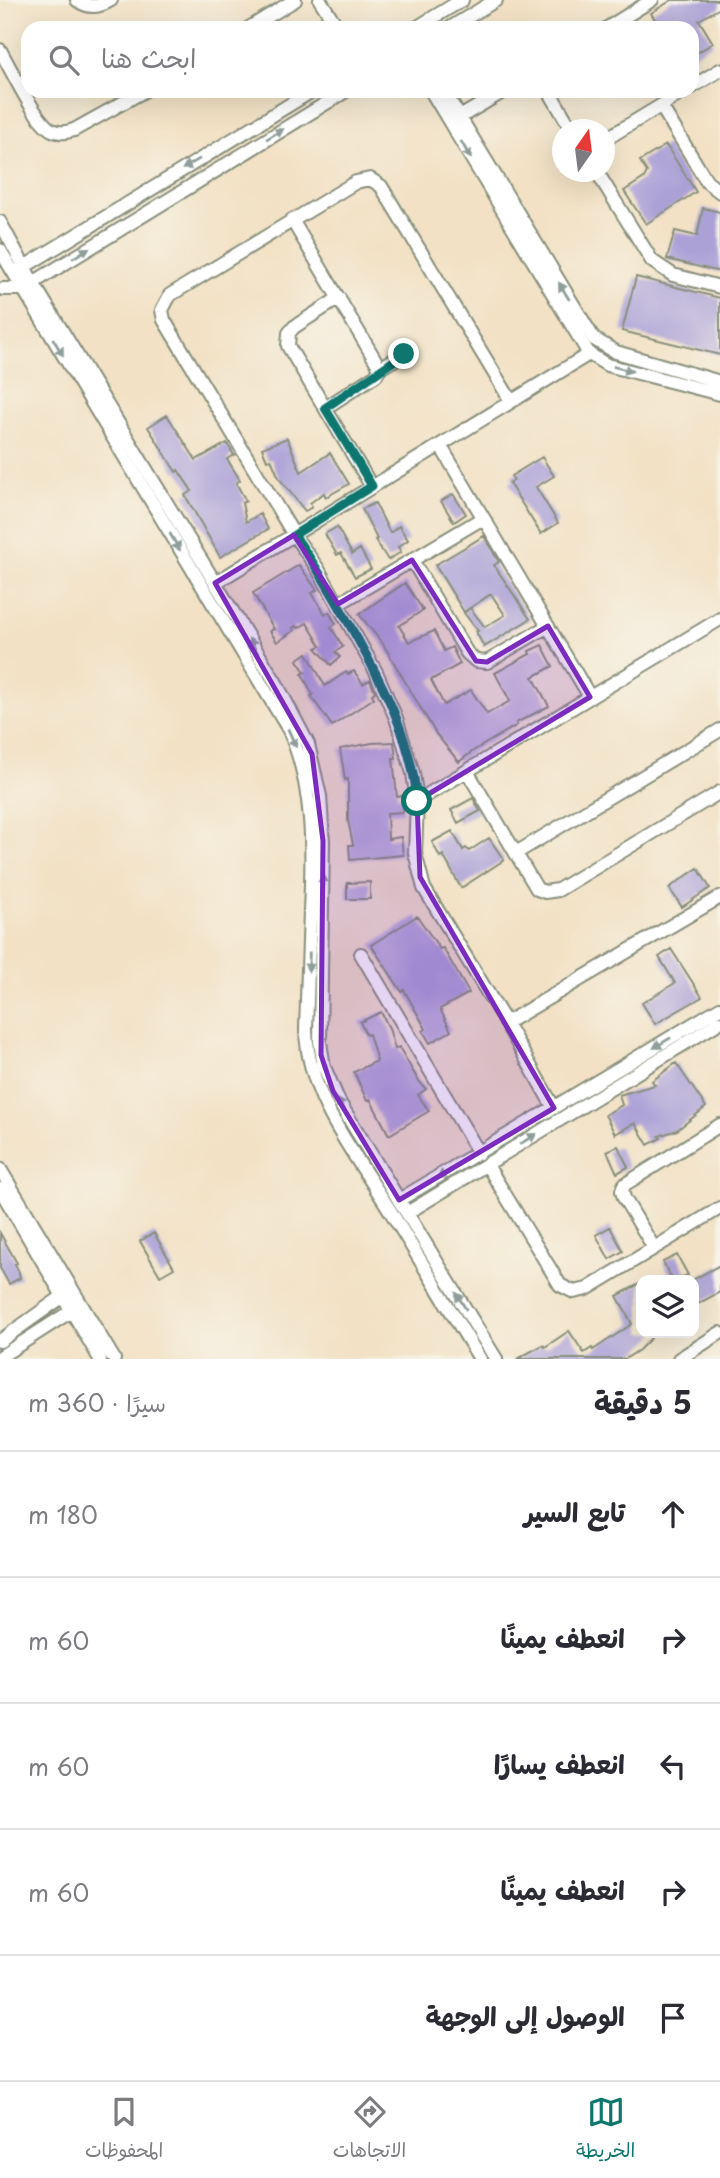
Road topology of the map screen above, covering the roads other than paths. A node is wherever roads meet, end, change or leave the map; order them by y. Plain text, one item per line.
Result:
1 (77, 0) edge
2 (111, 0) edge
3 (295, 0) edge
4 (320, 0) edge
5 (463, 0) edge
6 (496, 0) edge
7 (652, 0) edge
8 (260, 21) edge
9 (334, 21) edge
10 (428, 21) edge
11 (462, 21) edge
12 (618, 21) edge
13 (0, 50) edge
14 (720, 70) edge
15 (699, 83) edge
16 (21, 86) edge
17 (28, 98) edge
18 (131, 98) edge
19 (300, 98) edge
20 (335, 98) edge
21 (435, 98) edge
22 (448, 98) edge
23 (492, 98) edge
24 (553, 98) edge
25 (674, 98) edge
26 (661, 106) junction
27 (460, 117) junction
28 (566, 119) edge
29 (615, 133) edge
30 (162, 182) junction
31 (603, 182) edge
32 (720, 191) edge
33 (173, 197) junction
34 (292, 220) junction
35 (0, 222) edge
36 (517, 225) junction
37 (0, 250) edge
38 (20, 270) junction
39 (28, 286) junction
40 (720, 287) edge
41 (2, 290) edge
42 (339, 298) junction
43 (404, 354) dead end
44 (589, 354) junction
45 (380, 368) junction
46 (684, 377) junction
47 (720, 382) edge
48 (720, 394) edge
49 (511, 401) junction
50 (325, 408) junction
51 (440, 445) junction
52 (372, 486) junction
53 (483, 518) junction
54 (294, 535) junction
55 (412, 560) junction
56 (215, 583) junction
57 (338, 604) junction
58 (720, 619) edge
59 (548, 626) junction
60 (270, 687) junction
61 (590, 697) junction
62 (720, 730) edge
63 (467, 771) junction
64 (720, 792) edge
65 (417, 801) junction
66 (516, 853) junction
67 (720, 897) edge
68 (361, 954) dead end
69 (720, 1008) edge
70 (720, 1022) edge
71 (506, 1023) junction
72 (585, 1096) junction
73 (554, 1108) junction
74 (720, 1125) edge
75 (358, 1133) junction
76 (346, 1141) junction
77 (479, 1153) junction
78 (487, 1165) junction
79 (0, 1169) edge
80 (0, 1189) edge
81 (399, 1200) junction
82 (720, 1208) edge
83 (407, 1213) junction
84 (654, 1248) junction
85 (67, 1293) junction
86 (76, 1307) junction
87 (720, 1333) edge
88 (0, 1341) edge
89 (0, 1357) edge
90 (100, 1359) edge
91 (114, 1359) edge
92 (480, 1359) edge
93 (496, 1359) edge
94 (680, 1359) edge

1 - 2 street
3 - 8 street
4 - 9 street
5 - 10 street
6 - 11 street
7 - 12 street
13 - 16 street
14 - 15 street
17 - 18 street
19 -> 30 street
33 -> 20 street
21 -> 36 street
22 - 27 street
23 - 27 street
24 - 28 street
25 - 26 street
26 - 29 street
26 - 32 street
27 - 36 street
30 - 33 street
30 - 38 street
31 - 40 street
39 -> 33 street
34 - 42 street
34 - 49 street
34 - 54 street
35 - 38 street
36 - 44 street
46 -> 36 street
37 - 38 street
38 - 39 street
38 - 41 street
39 - 41 street
39 - 56 street
39 -> 60 street
42 - 45 street
42 - 50 street
43 - 45 street
44 -> 46 street
44 - 49 street
45 - 50 street
46 - 47 street
46 - 48 street
49 - 51 street
50 - 52 street
51 - 52 street
51 - 53 street
52 - 54 street
53 - 55 street
53 - 59 street
54 - 56 street
54 - 57 street
55 - 57 street
55 - 59 street
60 -> 56 street
57 - 65 street
58 - 61 street
59 - 61 street
75 -> 60 street
60 -> 76 street
61 - 63 street
62 - 66 street
63 - 65 street
63 - 66 street
64 - 66 street
65 - 71 street
67 - 71 street
68 - 77 street
69 -> 72 street
70 - 72 street
71 - 73 street
72 - 73 street
78 -> 72 street
73 - 77 street
74 - 84 street
75 - 76 street
75 - 81 street
76 - 92 street
77 -> 81 street
78 - 83 street
78 - 84 street
79 - 85 street
80 - 85 street
81 - 83 street
82 - 84 street
93 -> 83 street
85 - 86 street
85 - 88 street
86 - 89 street
86 - 90 street
86 - 91 street
87 - 94 street

